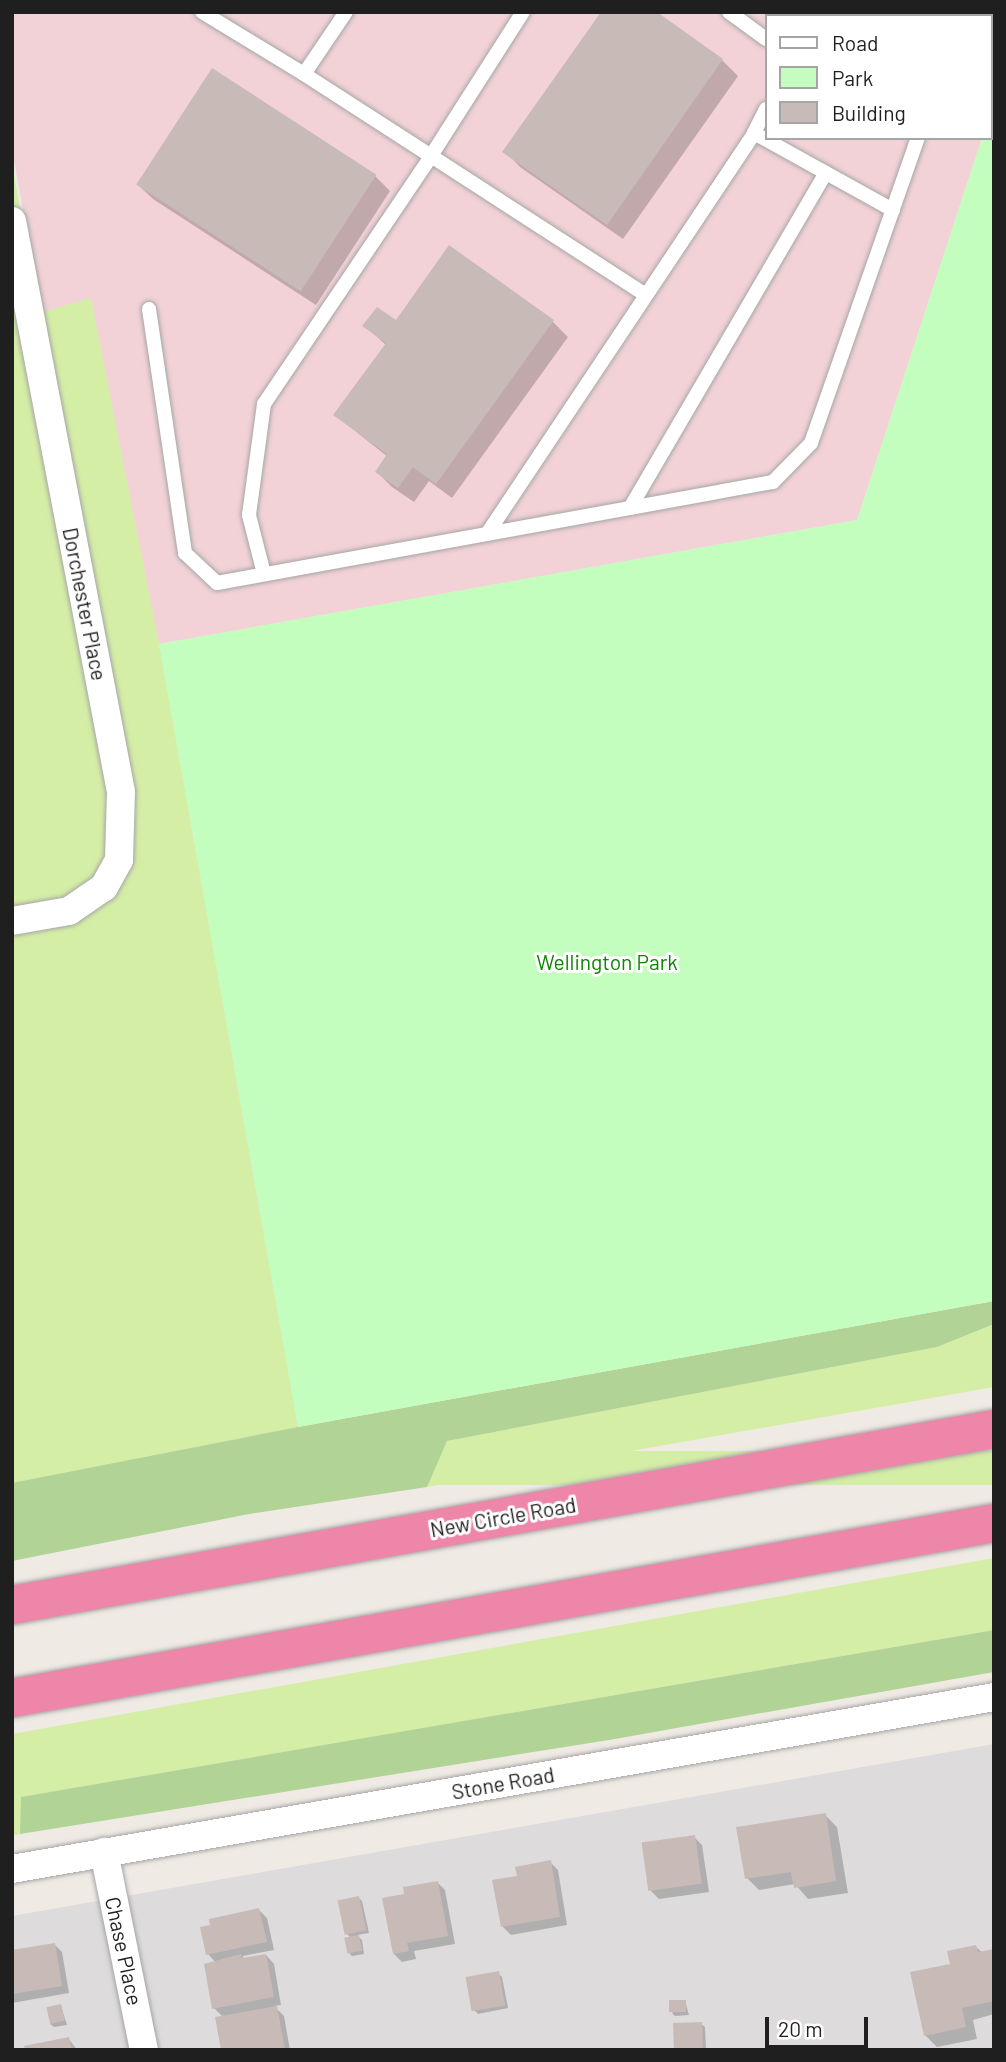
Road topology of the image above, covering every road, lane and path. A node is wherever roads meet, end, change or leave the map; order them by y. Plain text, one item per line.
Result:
1 (202, 12) edge
2 (346, 12) edge
3 (523, 12) edge
4 (729, 12) edge
5 (764, 38) edge
6 (304, 74) junction
7 (764, 114) edge
8 (754, 134) junction
9 (764, 139) edge
10 (765, 140) edge
11 (917, 140) edge
12 (431, 156) junction
13 (827, 173) junction
14 (893, 209) junction
15 (12, 221) edge
16 (646, 295) junction
17 (149, 309) dead end
18 (630, 508) junction
19 (487, 534) junction
20 (264, 574) junction
21 (12, 921) edge
22 (994, 1429) edge
23 (994, 1523) edge
24 (12, 1605) edge
25 (994, 1697) edge
26 (12, 1698) edge
27 (104, 1852) junction
28 (12, 1869) edge
29 (144, 2050) edge

1 - 6 lane
2 - 6 lane
3 - 12 lane
4 - 5 lane
6 - 12 lane
7 - 8 lane
8 - 9 lane
8 - 16 lane
10 - 13 lane
11 - 14 lane
12 - 16 lane
12 - 20 lane
13 - 14 lane
13 - 18 lane
14 - 18 lane
15 - 21 street, Dorchester Place
16 - 19 lane
17 - 20 lane
18 - 19 lane
19 - 20 lane
22 - 24 highway, New Circle Road
23 - 26 highway
25 - 27 street, Stone Road
27 - 28 street, Stone Road
27 - 29 street, Chase Place

